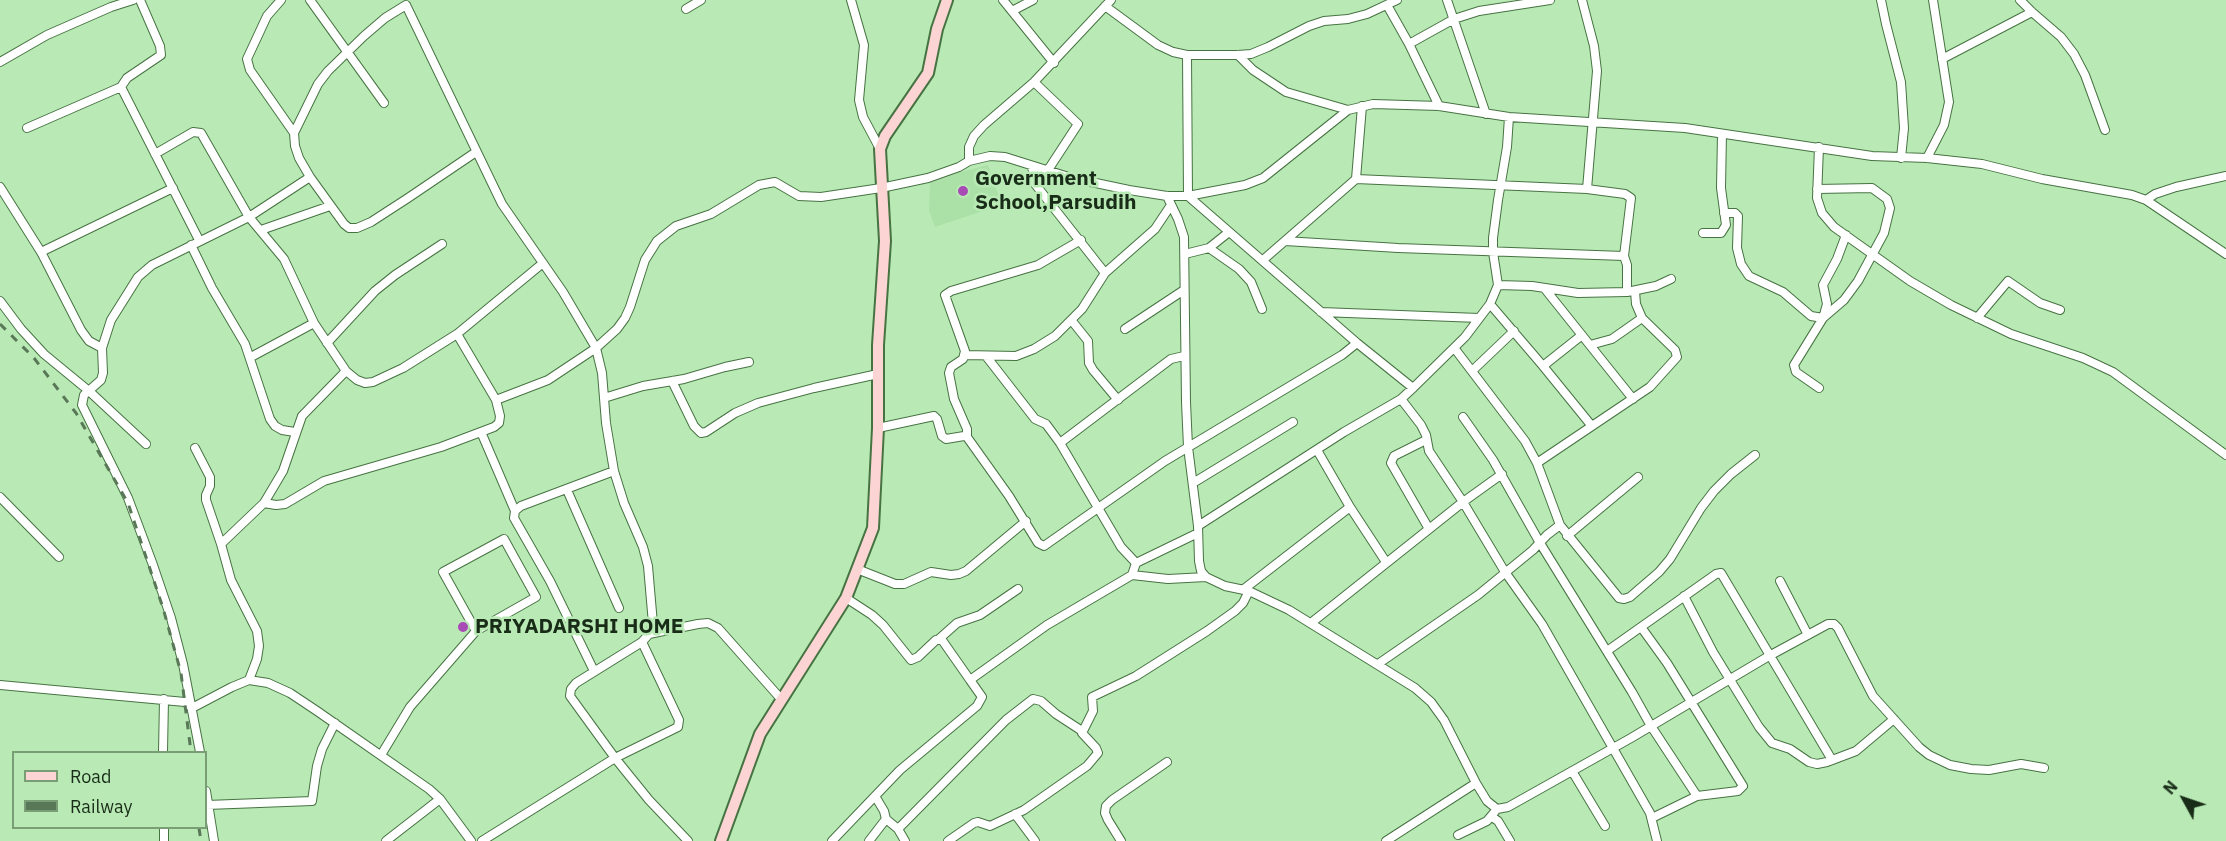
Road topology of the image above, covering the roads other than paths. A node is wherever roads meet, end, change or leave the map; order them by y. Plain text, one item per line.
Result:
1 (133, 0) edge
2 (140, 0) edge
3 (309, 0) edge
4 (701, 0) edge
5 (851, 0) edge
6 (947, 0) edge
7 (1003, 0) edge
8 (1033, 0) edge
9 (1397, 0) edge
10 (1447, 0) edge
11 (1550, 0) edge
12 (1581, 0) edge
13 (1881, 0) edge
14 (1933, 0) edge
15 (2020, 0) edge
16 (278, 1) edge
17 (405, 2) edge
18 (1108, 3) edge
19 (1387, 5) junction
20 (686, 9) dead end
21 (1012, 11) junction
22 (2032, 12) junction
23 (1454, 19) junction
24 (1409, 44) junction
25 (348, 52) junction
26 (1187, 55) junction
27 (1238, 55) junction
28 (1942, 59) junction
29 (0, 62) edge
30 (1054, 63) junction
31 (1034, 82) junction
32 (121, 87) junction
33 (384, 103) dead end
34 (1362, 106) junction
35 (1439, 106) junction
36 (1348, 110) junction
37 (1486, 114) junction
38 (1509, 117) junction
39 (1593, 123) junction
40 (27, 128) dead end
41 (2105, 130) dead end
42 (294, 133) junction
43 (1722, 134) junction
44 (1819, 147) junction
45 (880, 149) junction
46 (476, 152) junction
47 (155, 154) junction
48 (1901, 158) junction
49 (1928, 158) junction
50 (969, 161) junction
51 (1032, 166) junction
52 (1048, 170) junction
53 (2226, 176) edge
54 (310, 177) junction
55 (1356, 179) junction
56 (1501, 185) junction
57 (0, 187) edge
58 (172, 188) junction
59 (881, 188) junction
60 (1587, 189) junction
61 (1817, 189) junction
62 (1167, 196) junction
63 (1188, 196) junction
64 (2146, 200) junction
65 (1171, 205) junction
66 (330, 206) junction
67 (1724, 213) junction
68 (249, 217) junction
69 (261, 230) junction
70 (1228, 232) junction
71 (1703, 233) dead end
72 (1846, 235) junction
73 (200, 240) junction
74 (1081, 240) junction
75 (1285, 241) junction
76 (442, 244) dead end
77 (191, 245) junction
78 (1209, 248) junction
79 (41, 252) junction
80 (1493, 252) junction
81 (1185, 254) junction
82 (2226, 254) edge
83 (1873, 255) junction
84 (1624, 256) junction
85 (1263, 260) junction
86 (543, 263) junction
87 (1105, 273) junction
88 (1671, 279) dead end
89 (1498, 285) junction
90 (1545, 289) junction
91 (1184, 290) junction
92 (1631, 292) junction
93 (0, 301) edge
94 (1490, 304) junction
95 (1262, 309) dead end
96 (2060, 310) dead end
97 (1321, 312) junction
98 (1479, 318) junction
99 (1641, 318) junction
100 (1823, 318) junction
101 (1977, 318) junction
102 (1072, 321) junction
103 (314, 323) junction
104 (1125, 329) dead end
105 (1514, 331) junction
106 (457, 334) junction
107 (1582, 335) junction
108 (327, 343) junction
109 (1357, 343) junction
110 (1590, 345) junction
111 (102, 348) junction
112 (596, 348) junction
113 (1455, 349) junction
114 (965, 355) junction
115 (986, 356) junction
116 (1184, 356) junction
117 (251, 357) junction
118 (749, 362) dead end
119 (1544, 366) junction
120 (346, 371) junction
121 (1472, 371) junction
122 (878, 374) junction
123 (672, 381) junction
124 (1413, 388) junction
125 (1819, 388) dead end
126 (89, 391) junction
127 (604, 398) junction
128 (1401, 399) junction
129 (1633, 399) junction
130 (496, 400) junction
131 (1118, 400) junction
132 (1463, 417) dead end
133 (1293, 422) dead end
134 (1591, 425) junction
135 (878, 428) junction
136 (295, 432) junction
137 (481, 432) junction
138 (967, 437) junction
139 (1426, 440) junction
140 (1060, 443) junction
141 (146, 444) dead end
142 (195, 447) dead end
143 (1188, 447) junction
144 (1317, 450) junction
145 (1755, 455) dead end
146 (2226, 455) edge
147 (1537, 463) junction
148 (614, 471) junction
149 (1502, 474) junction
150 (1638, 477) dead end
151 (1192, 483) junction
152 (567, 490) junction
153 (0, 497) edge
154 (1463, 502) junction
155 (264, 503) junction
156 (1099, 507) junction
157 (1350, 507) junction
158 (515, 511) junction
159 (1026, 521) junction
160 (1560, 525) junction
161 (1429, 529) junction
162 (1198, 530) junction
163 (1567, 536) junction
164 (1540, 543) junction
165 (221, 544) junction
166 (59, 557) dead end
167 (1386, 562) junction
168 (1136, 563) junction
169 (857, 569) junction
170 (1505, 572) junction
171 (1132, 575) junction
172 (1206, 577) junction
173 (1780, 581) dead end
174 (1018, 589) dead end
175 (1246, 590) junction
176 (1684, 596) junction
177 (846, 598) junction
178 (620, 608) dead end
179 (1311, 623) junction
180 (1641, 627) junction
181 (477, 631) junction
182 (649, 634) junction
183 (1808, 635) junction
184 (939, 639) junction
185 (642, 642) junction
186 (1607, 651) junction
187 (1769, 656) junction
188 (1378, 664) junction
189 (594, 671) junction
190 (1730, 678) junction
191 (249, 680) junction
192 (970, 680) junction
193 (0, 685) edge
194 (164, 699) junction
195 (782, 699) junction
196 (1691, 703) junction
197 (192, 708) junction
198 (1894, 719) junction
199 (335, 723) junction
200 (1651, 726) junction
201 (1082, 731) junction
202 (1613, 748) junction
203 (163, 751) edge
204 (200, 751) edge
205 (381, 754) junction
206 (615, 758) junction
207 (1832, 760) junction
208 (1167, 762) dead end
209 (2044, 768) dead end
210 (1572, 771) junction
211 (1476, 783) junction
212 (874, 796) junction
213 (1697, 796) junction
214 (440, 799) junction
215 (207, 805) joint
216 (1494, 813) junction
217 (1015, 814) junction
218 (1652, 818) junction
219 (886, 819) junction
220 (1605, 826) dead end
221 (898, 829) junction
222 (1458, 835) dead end
223 (723, 839) edge
224 (389, 840) edge
225 (214, 841) edge
226 (471, 841) edge
227 (482, 841) edge
228 (688, 841) edge
229 (832, 841) edge
230 (869, 841) edge
231 (905, 841) edge
232 (948, 841) edge
233 (1035, 841) edge
234 (1121, 841) edge
235 (1386, 841) edge
236 (1510, 841) edge
237 (1658, 841) edge

1 - 29 street
2 - 32 street
3 - 25 street
4 - 20 street
5 - 45 street
6 - 45 main road
7 - 21 street
8 - 21 street
9 - 19 street
10 - 23 street
11 - 23 street
12 - 39 street
13 - 48 street
14 - 28 street
15 - 22 street
16 - 42 street
17 - 25 street
17 - 46 street
18 - 26 street
18 - 30 street
19 - 24 street
19 - 27 street
21 - 30 street
22 - 28 street
22 - 41 street
23 - 24 street
23 - 37 street
24 - 35 street
25 - 33 street
25 - 42 street
26 - 27 street
26 - 63 street
27 - 36 street
28 - 49 street
30 - 31 street
31 - 50 street
31 - 52 street
32 - 40 street
32 - 47 street
34 - 35 street
34 - 36 street
34 - 55 street
35 - 37 street
36 - 63 street
37 - 38 street
38 - 39 street
38 - 56 street
39 - 43 street
39 - 60 street
42 - 54 street
43 - 44 street
43 - 67 street
44 - 48 street
44 - 61 street
45 - 59 main road
46 - 66 street
46 - 86 street
47 - 58 street
47 - 68 street
48 - 49 street
49 - 64 street
50 - 51 street
50 - 59 street
51 - 52 street
51 - 74 street
52 - 62 street
53 - 64 street
54 - 66 street
54 - 68 street
55 - 56 street
55 - 75 street
56 - 60 street
56 - 80 street
57 - 79 street
58 - 73 street
58 - 79 street
59 - 112 street
59 - 122 main road
60 - 84 street
61 - 72 street
61 - 83 street
62 - 63 street
62 - 65 street
63 - 70 street
64 - 82 street
65 - 81 street
65 - 87 street
66 - 69 street
67 - 71 street
67 - 100 street
68 - 69 street
68 - 73 street
69 - 103 street
70 - 78 street
70 - 85 street
72 - 83 street
72 - 100 street
73 - 77 street
74 - 87 street
74 - 114 street
75 - 80 street
75 - 85 street
76 - 108 street
77 - 111 street
77 - 117 street
78 - 81 street
78 - 95 street
79 - 111 street
80 - 84 street
80 - 89 street
81 - 91 street
83 - 100 street
83 - 101 street
84 - 92 street
85 - 97 street
86 - 106 street
86 - 112 street
87 - 102 street
88 - 92 street
89 - 90 street
89 - 94 street
90 - 92 street
90 - 107 street
91 - 104 street
91 - 116 street
92 - 99 street
93 - 126 street
94 - 98 street
94 - 105 street
96 - 101 street
97 - 98 street
97 - 109 street
98 - 113 street
99 - 110 street
99 - 129 street
100 - 125 street
101 - 146 street
102 - 115 street
102 - 131 street
103 - 108 street
103 - 117 street
105 - 119 street
105 - 121 street
106 - 120 street
106 - 130 street
107 - 110 street
107 - 119 street
108 - 120 street
109 - 124 street
109 - 143 street
110 - 129 street
111 - 126 street
112 - 127 street
112 - 130 street
113 - 121 street
113 - 124 street
114 - 115 street
114 - 138 street
115 - 140 street
116 - 131 street
116 - 143 street
117 - 136 street
118 - 123 street
119 - 134 street
120 - 136 street
121 - 147 street
122 - 123 street
122 - 135 main road
123 - 127 street
124 - 128 street
126 - 141 street
126 - 197 street
127 - 148 street
128 - 139 street
128 - 144 street
129 - 134 street
130 - 137 street
131 - 140 street
132 - 149 street
133 - 151 street
134 - 147 street
135 - 138 street
135 - 169 main road
136 - 155 street
137 - 155 street
137 - 158 street
138 - 159 street
139 - 154 street
139 - 161 street
140 - 156 street
142 - 165 street
143 - 151 street
143 - 156 street
144 - 157 street
144 - 162 street
145 - 163 street
147 - 160 street
148 - 152 street
148 - 182 street
149 - 154 street
149 - 164 street
150 - 163 street
151 - 162 street
152 - 158 street
152 - 178 street
153 - 166 street
154 - 161 street
154 - 170 street
155 - 165 street
156 - 159 street
156 - 168 street
157 - 167 street
157 - 175 street
158 - 189 street
159 - 169 street
160 - 163 street
160 - 164 street
161 - 167 street
162 - 168 street
162 - 172 street
164 - 170 street
164 - 186 street
165 - 191 street
167 - 179 street
168 - 171 street
169 - 177 main road
170 - 188 street
170 - 202 street
171 - 172 street
171 - 192 street
172 - 175 street
173 - 183 street
174 - 184 street
175 - 179 street
175 - 201 street
176 - 180 street
176 - 187 street
176 - 190 street
177 - 184 street
177 - 195 main road
179 - 188 street
180 - 186 street
180 - 196 street
181 - 181 street
181 - 205 street
182 - 185 street
182 - 195 street
183 - 187 street
183 - 198 street
184 - 192 street
185 - 189 street
185 - 206 street
186 - 200 street
187 - 190 street
187 - 207 street
188 - 211 street
189 - 206 street
190 - 196 street
190 - 207 street
191 - 197 street
191 - 199 street
192 - 212 street
193 - 194 street
194 - 197 street
194 - 203 street
195 - 223 main road
196 - 200 street
196 - 213 street
197 - 204 street
198 - 207 street
198 - 209 street
199 - 205 street
199 - 215 street
200 - 202 street
200 - 213 street
201 - 217 street
201 - 221 street
202 - 210 street
202 - 218 street
205 - 214 street
206 - 227 street
206 - 228 street
208 - 234 street
210 - 216 street
210 - 220 street
211 - 216 street
211 - 235 street
212 - 219 street
212 - 229 street
213 - 218 street
214 - 224 street
214 - 226 street
215 - 225 street
216 - 222 street
216 - 236 street
217 - 232 street
217 - 233 street
218 - 237 street
219 - 221 street
219 - 230 street
221 - 231 street

